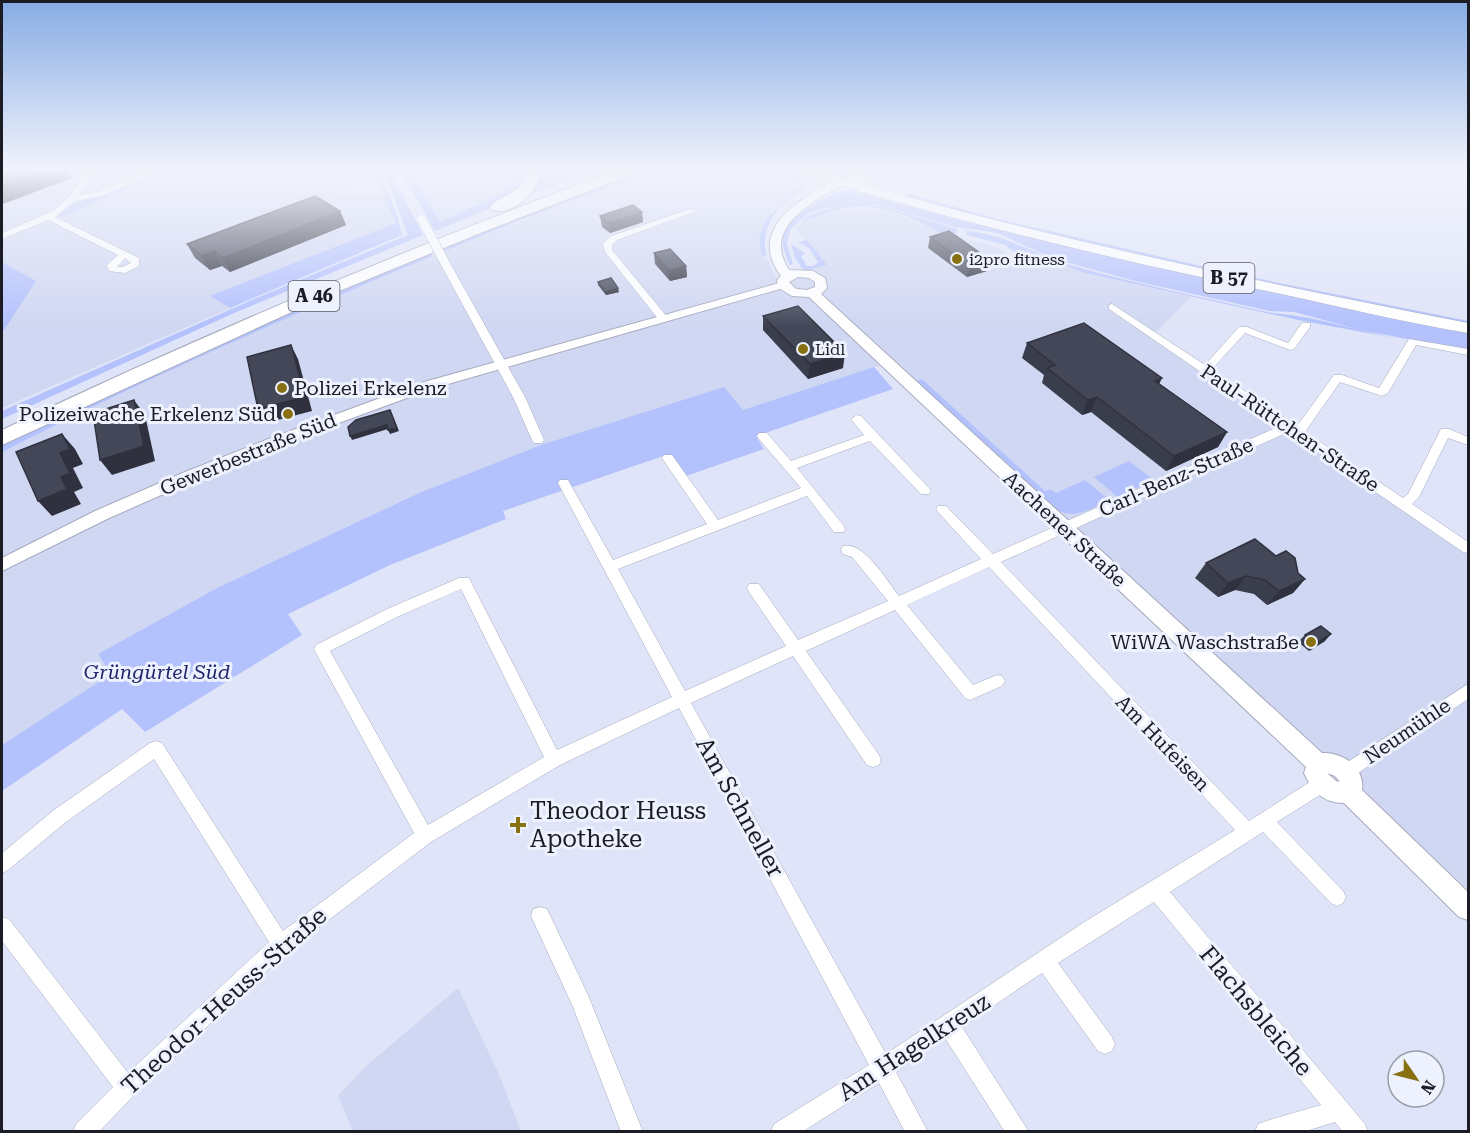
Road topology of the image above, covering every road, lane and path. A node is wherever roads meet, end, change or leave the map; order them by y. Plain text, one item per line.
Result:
1 (37, 222) edge
2 (59, 222) edge
3 (423, 222) edge
4 (468, 222) edge
5 (471, 222) edge
6 (497, 222) edge
7 (661, 222) edge
8 (784, 222) edge
9 (987, 222) edge
10 (462, 225) junction
11 (2, 236) edge
12 (124, 254) dead end
13 (789, 278) junction
14 (812, 293) junction
15 (1112, 307) dead end
16 (663, 318) junction
17 (1306, 325) dead end
18 (1468, 328) edge
19 (1468, 352) edge
20 (502, 364) junction
21 (1203, 369) junction
22 (857, 419) dead end
23 (2, 427) edge
24 (1293, 430) junction
25 (764, 436) dead end
26 (872, 436) junction
27 (2, 438) edge
28 (538, 440) dead end
29 (1468, 441) edge
30 (668, 458) dead end
31 (789, 466) junction
32 (564, 483) dead end
33 (809, 490) junction
34 (925, 491) dead end
35 (1404, 504) junction
36 (942, 509) dead end
37 (715, 526) junction
38 (1064, 528) junction
39 (839, 529) dead end
40 (1468, 548) edge
41 (848, 550) dead end
42 (991, 562) junction
43 (2, 565) edge
44 (610, 567) junction
45 (754, 588) dead end
46 (898, 604) junction
47 (796, 649) junction
48 (997, 681) dead end
49 (1468, 691) edge
50 (682, 701) junction
51 (554, 760) junction
52 (873, 760) dead end
53 (1320, 774) junction
54 (1347, 782) junction
55 (1264, 822) junction
56 (1248, 832) junction
57 (425, 836) junction
58 (2, 864) edge
59 (1156, 890) junction
60 (1337, 897) dead end
61 (1468, 908) edge
62 (540, 916) dead end
63 (2, 926) edge
64 (281, 944) junction
65 (1045, 961) junction
66 (948, 1024) junction
67 (1105, 1044) dead end
68 (883, 1068) junction
69 (127, 1088) junction
70 (1338, 1110) junction
71 (84, 1131) edge
72 (632, 1131) edge
73 (782, 1131) edge
74 (917, 1131) edge
75 (1018, 1131) edge
76 (1266, 1131) edge
77 (1357, 1131) edge

1 - 11 street
2 - 12 street
3 - 20 street, bridge
4 - 10 highway, A 46
5 - 10 highway, A 46
6 - 27 highway, A 46
7 - 16 street
8 - 13 main road
9 - 18 main road, B 57
10 - 23 highway, A 46
13 - 14 main road, Aachener Straße
13 - 14 main road
13 - 16 street, Gewerbestraße Süd
14 - 38 main road, Aachener Straße
15 - 21 street, Paul-Rüttchen-Straße
16 - 20 street, Gewerbestraße Süd
17 - 21 street
19 - 24 street
20 - 28 street
20 - 43 street, Gewerbestraße Süd
21 - 24 street, Paul-Rüttchen-Straße
22 - 26 street
24 - 35 street, Paul-Rüttchen-Straße
24 - 38 street, Carl-Benz-Straße
25 - 31 street
26 - 31 street
26 - 34 street
29 - 35 street
30 - 37 street
31 - 33 street
32 - 44 street, Am Schneller
33 - 37 street
33 - 39 street
35 - 40 street, Paul-Rüttchen-Straße
36 - 42 street, Am Hufeisen
37 - 44 street
38 - 42 street, Carl-Benz-Straße
38 - 53 main road, Aachener Straße
41 - 46 street
42 - 46 street, Carl-Benz-Straße
42 - 56 street, Am Hufeisen
44 - 50 street, Am Schneller
45 - 47 street
46 - 47 street, Theodor-Heuss-Straße
46 - 48 street
47 - 50 street, Theodor-Heuss-Straße
47 - 52 street
49 - 54 street, Neumühle
50 - 51 street, Theodor-Heuss-Straße
50 - 68 street, Am Schneller
51 - 57 street, Theodor-Heuss-Straße
51 - 57 street
53 - 54 main road
53 - 55 street, Am Hagelkreuz
54 - 61 main road
55 - 56 street, Am Hagelkreuz
55 - 60 street
56 - 59 street, Am Hagelkreuz
57 - 64 street, Theodor-Heuss-Straße
58 - 64 street
59 - 65 street, Am Hagelkreuz
59 - 70 street, Flachsbleiche
62 - 72 street
63 - 69 street
64 - 69 street, Theodor-Heuss-Straße
65 - 66 street, Am Hagelkreuz
65 - 67 street
66 - 68 street, Am Hagelkreuz
66 - 75 street
68 - 73 street, Am Hagelkreuz
68 - 74 street, Am Schneller
69 - 71 street, Theodor-Heuss-Straße
70 - 76 street
70 - 77 street, Flachsbleiche

